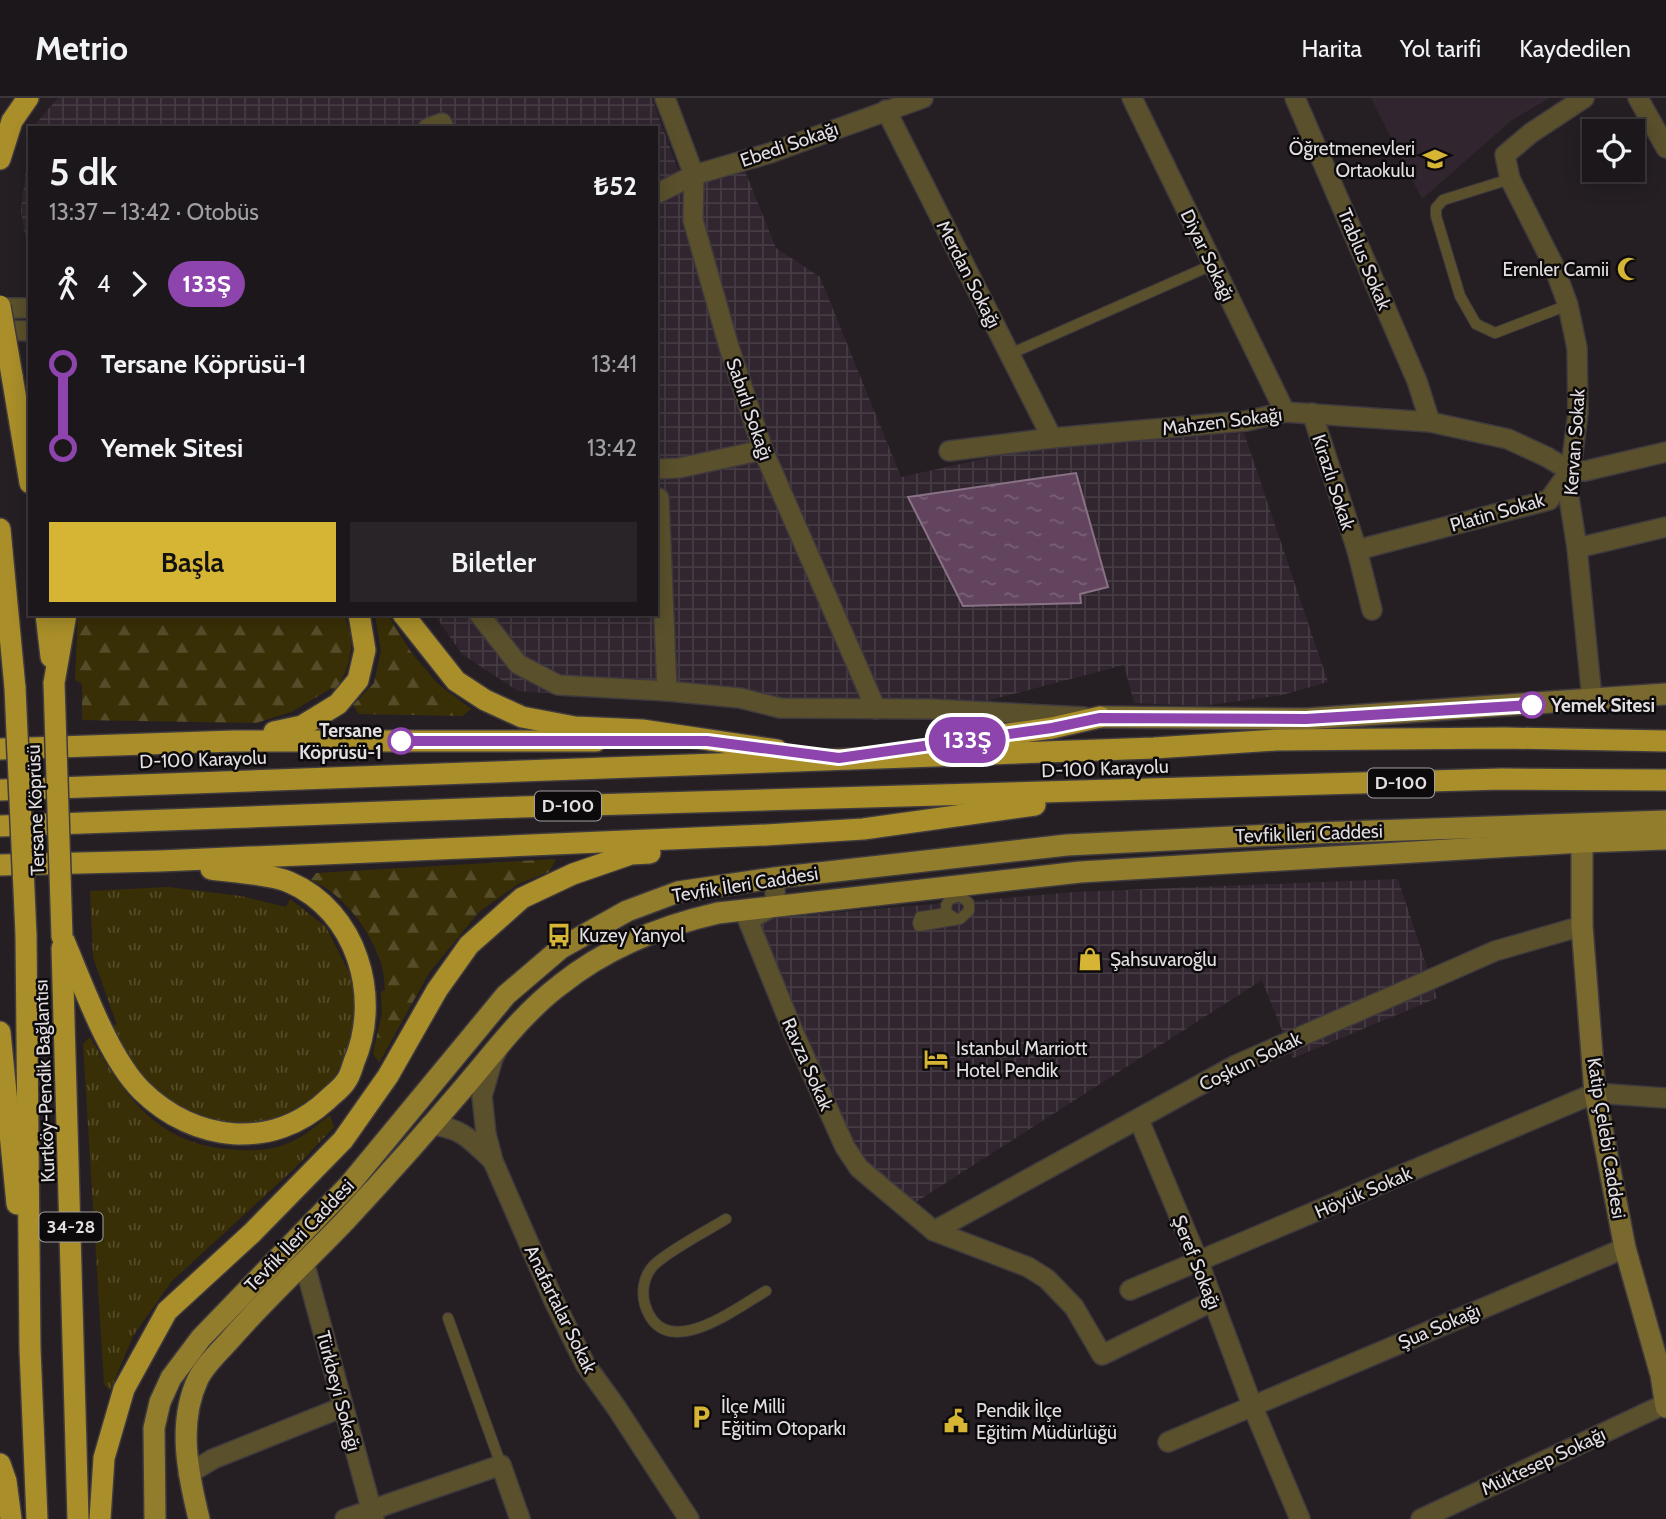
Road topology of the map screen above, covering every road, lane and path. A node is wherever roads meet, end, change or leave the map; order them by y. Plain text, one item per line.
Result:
1 (28, 98) edge
2 (665, 98) edge
3 (923, 98) edge
4 (1132, 98) edge
5 (1295, 98) edge
6 (1584, 98) edge
7 (1638, 98) edge
8 (886, 110) junction
9 (1666, 148) edge
10 (0, 159) edge
11 (694, 175) junction
12 (1510, 179) junction
13 (658, 193) edge
14 (1212, 264) junction
15 (1568, 305) junction
16 (0, 307) edge
17 (28, 308) edge
18 (0, 330) edge
19 (28, 331) edge
20 (1010, 354) junction
21 (12, 376) junction
22 (28, 404) edge
23 (1285, 412) junction
24 (1312, 413) junction
25 (1430, 422) junction
26 (1052, 438) junction
27 (763, 450) junction
28 (948, 451) dead end
29 (1666, 452) edge
30 (658, 469) edge
31 (28, 471) edge
32 (1570, 471) junction
33 (658, 498) edge
34 (1666, 527) edge
35 (0, 529) edge
36 (1577, 548) junction
37 (1357, 550) junction
38 (1373, 610) dead end
39 (46, 616) edge
40 (66, 616) edge
41 (359, 616) edge
42 (406, 616) edge
43 (482, 616) edge
44 (54, 683) junction
45 (667, 691) junction
46 (1666, 694) edge
47 (1592, 699) junction
48 (876, 709) junction
49 (1100, 718) junction
50 (234, 741) junction
51 (707, 741) junction
52 (1666, 741) edge
53 (0, 749) edge
54 (839, 758) junction
55 (1666, 780) edge
56 (0, 790) edge
57 (1135, 790) junction
58 (1666, 821) edge
59 (0, 826) edge
60 (1582, 832) junction
61 (766, 835) junction
62 (1666, 839) edge
63 (954, 858) junction
64 (160, 861) junction
65 (0, 865) edge
66 (774, 878) junction
67 (956, 891) junction
68 (776, 905) junction
69 (947, 913) junction
70 (956, 919) junction
71 (1582, 926) junction
72 (26, 935) joint
73 (62, 936) junction
74 (0, 1032) edge
75 (509, 1032) junction
76 (1595, 1093) junction
77 (1666, 1098) edge
78 (1139, 1120) junction
79 (430, 1125) junction
80 (493, 1161) junction
81 (726, 1219) dead end
82 (934, 1231) junction
83 (1625, 1248) junction
84 (304, 1262) junction
85 (1199, 1263) junction
86 (1130, 1290) dead end
87 (766, 1291) dead end
88 (1213, 1301) junction
89 (448, 1318) dead end
90 (30, 1349) junction
91 (1252, 1405) junction
92 (1666, 1405) edge
93 (343, 1407) junction
94 (1168, 1442) dead end
95 (0, 1464) edge
96 (501, 1465) junction
97 (188, 1474) junction
98 (373, 1514) edge
99 (1297, 1518) edge
100 (11, 1519) edge
101 (37, 1519) edge
102 (78, 1519) edge
103 (100, 1519) edge
104 (155, 1519) edge
105 (199, 1519) edge
106 (345, 1519) edge
107 (520, 1519) edge
108 (689, 1519) edge
109 (1421, 1519) edge

1 - 10 highway
2 - 11 street, Sabırlı Sokağı
3 - 8 street, Ebedi Sokağı
4 - 14 street, Diyar Sokağı
5 - 25 street, Trablus Sokak
6 - 12 street, Kervan Sokak
7 - 9 street
8 - 11 street, Ebedi Sokağı
8 - 20 street, Merdan Sokağı
11 - 13 street, Ebedi Sokağı
11 - 27 street, Sabırlı Sokağı
12 - 15 street, Kervan Sokak
12 - 15 lane
14 - 20 lane
14 - 23 street, Diyar Sokağı
15 - 32 street, Kervan Sokak
16 - 17 street
16 - 21 highway, bridge
18 - 19 street
20 - 26 street, Merdan Sokağı
21 - 22 highway
21 - 31 highway
23 - 24 street, Mahzen Sokağı
23 - 26 street, Mahzen Sokağı
24 - 25 street, Mahzen Sokağı
24 - 37 street, Kirazlı Sokak
25 - 32 street, Mahzen Sokağı
26 - 28 street, Mahzen Sokağı
27 - 30 street
27 - 48 street, Sabırlı Sokağı
29 - 32 street
32 - 36 street, Kervan Sokak
32 - 37 street, Platin Sokak
33 - 45 street
34 - 36 street
35 - 72 highway, Tersane Köprüsü / 34-28, bridge
36 - 47 street, Kervan Sokak
37 - 38 street, Kirazlı Sokak
39 - 44 highway, 34-28
40 - 44 highway
41 - 50 highway
42 - 51 highway
43 - 45 street
44 - 73 highway, Tersane Köprüsü / 34-28, bridge
45 - 48 street
46 - 47 street
47 - 49 street
48 - 49 street
49 - 54 highway
50 - 51 highway
50 - 53 highway
51 - 54 highway
52 - 54 highway, D-100 Karayolu / D-100
54 - 56 highway, D-100 Karayolu / D-100
55 - 57 highway, D-100 Karayolu / D-100
57 - 59 highway, D-100 Karayolu / D-100
57 - 61 highway
58 - 60 main road, Tevfik İleri Caddesi
60 - 62 main road, Tevfik İleri Caddesi
60 - 63 main road, Tevfik İleri Caddesi
60 - 67 main road, Tevfik İleri Caddesi
60 - 71 street, Katip Çelebi Caddesi
61 - 64 highway
61 - 103 highway
63 - 66 main road, Tevfik İleri Caddesi
63 - 67 main road
64 - 65 highway
64 - 73 highway
66 - 68 street
66 - 104 main road, Tevfik İleri Caddesi
67 - 68 main road, Tevfik İleri Caddesi
67 - 69 lane
67 - 70 lane
68 - 75 main road, Tevfik İleri Caddesi
68 - 82 street, Ravza Sokak
69 - 70 lane
69 - 70 lane
71 - 76 street, Katip Çelebi Caddesi
71 - 78 street, Coşkun Sokak
72 - 90 highway, Kurtköy-Pendik Bağlantısı / 34-28
73 - 102 highway, Kurtköy-Pendik Bağlantısı / 34-28
74 - 90 highway
75 - 79 main road, Tevfik İleri Caddesi
75 - 80 street
76 - 77 street
76 - 83 street, Katip Çelebi Caddesi
76 - 85 street, Höyük Sokak
78 - 82 street, Coşkun Sokak
78 - 85 street, Şeref Sokağı
79 - 80 street
79 - 84 main road, Tevfik İleri Caddesi
80 - 108 street, Anafartalar Sokak
81 - 87 lane
82 - 88 street
83 - 91 street, Şua Sokağı
83 - 92 street, Katip Çelebi Caddesi
84 - 93 street, Türkbeyi Sokağı
84 - 97 main road, Tevfik İleri Caddesi
85 - 86 street, Höyük Sokak
85 - 88 street, Şeref Sokağı
88 - 91 street, Şeref Sokağı
89 - 96 lane
90 - 101 highway, Kurtköy-Pendik Bağlantısı / 34-28
91 - 94 street
91 - 99 street, Şeref Sokağı
92 - 109 street, Müktesep Sokağı
93 - 97 street
93 - 98 street, Türkbeyi Sokağı
95 - 100 highway
96 - 98 street
96 - 107 street
97 - 105 main road, Tevfik İleri Caddesi
98 - 106 street

